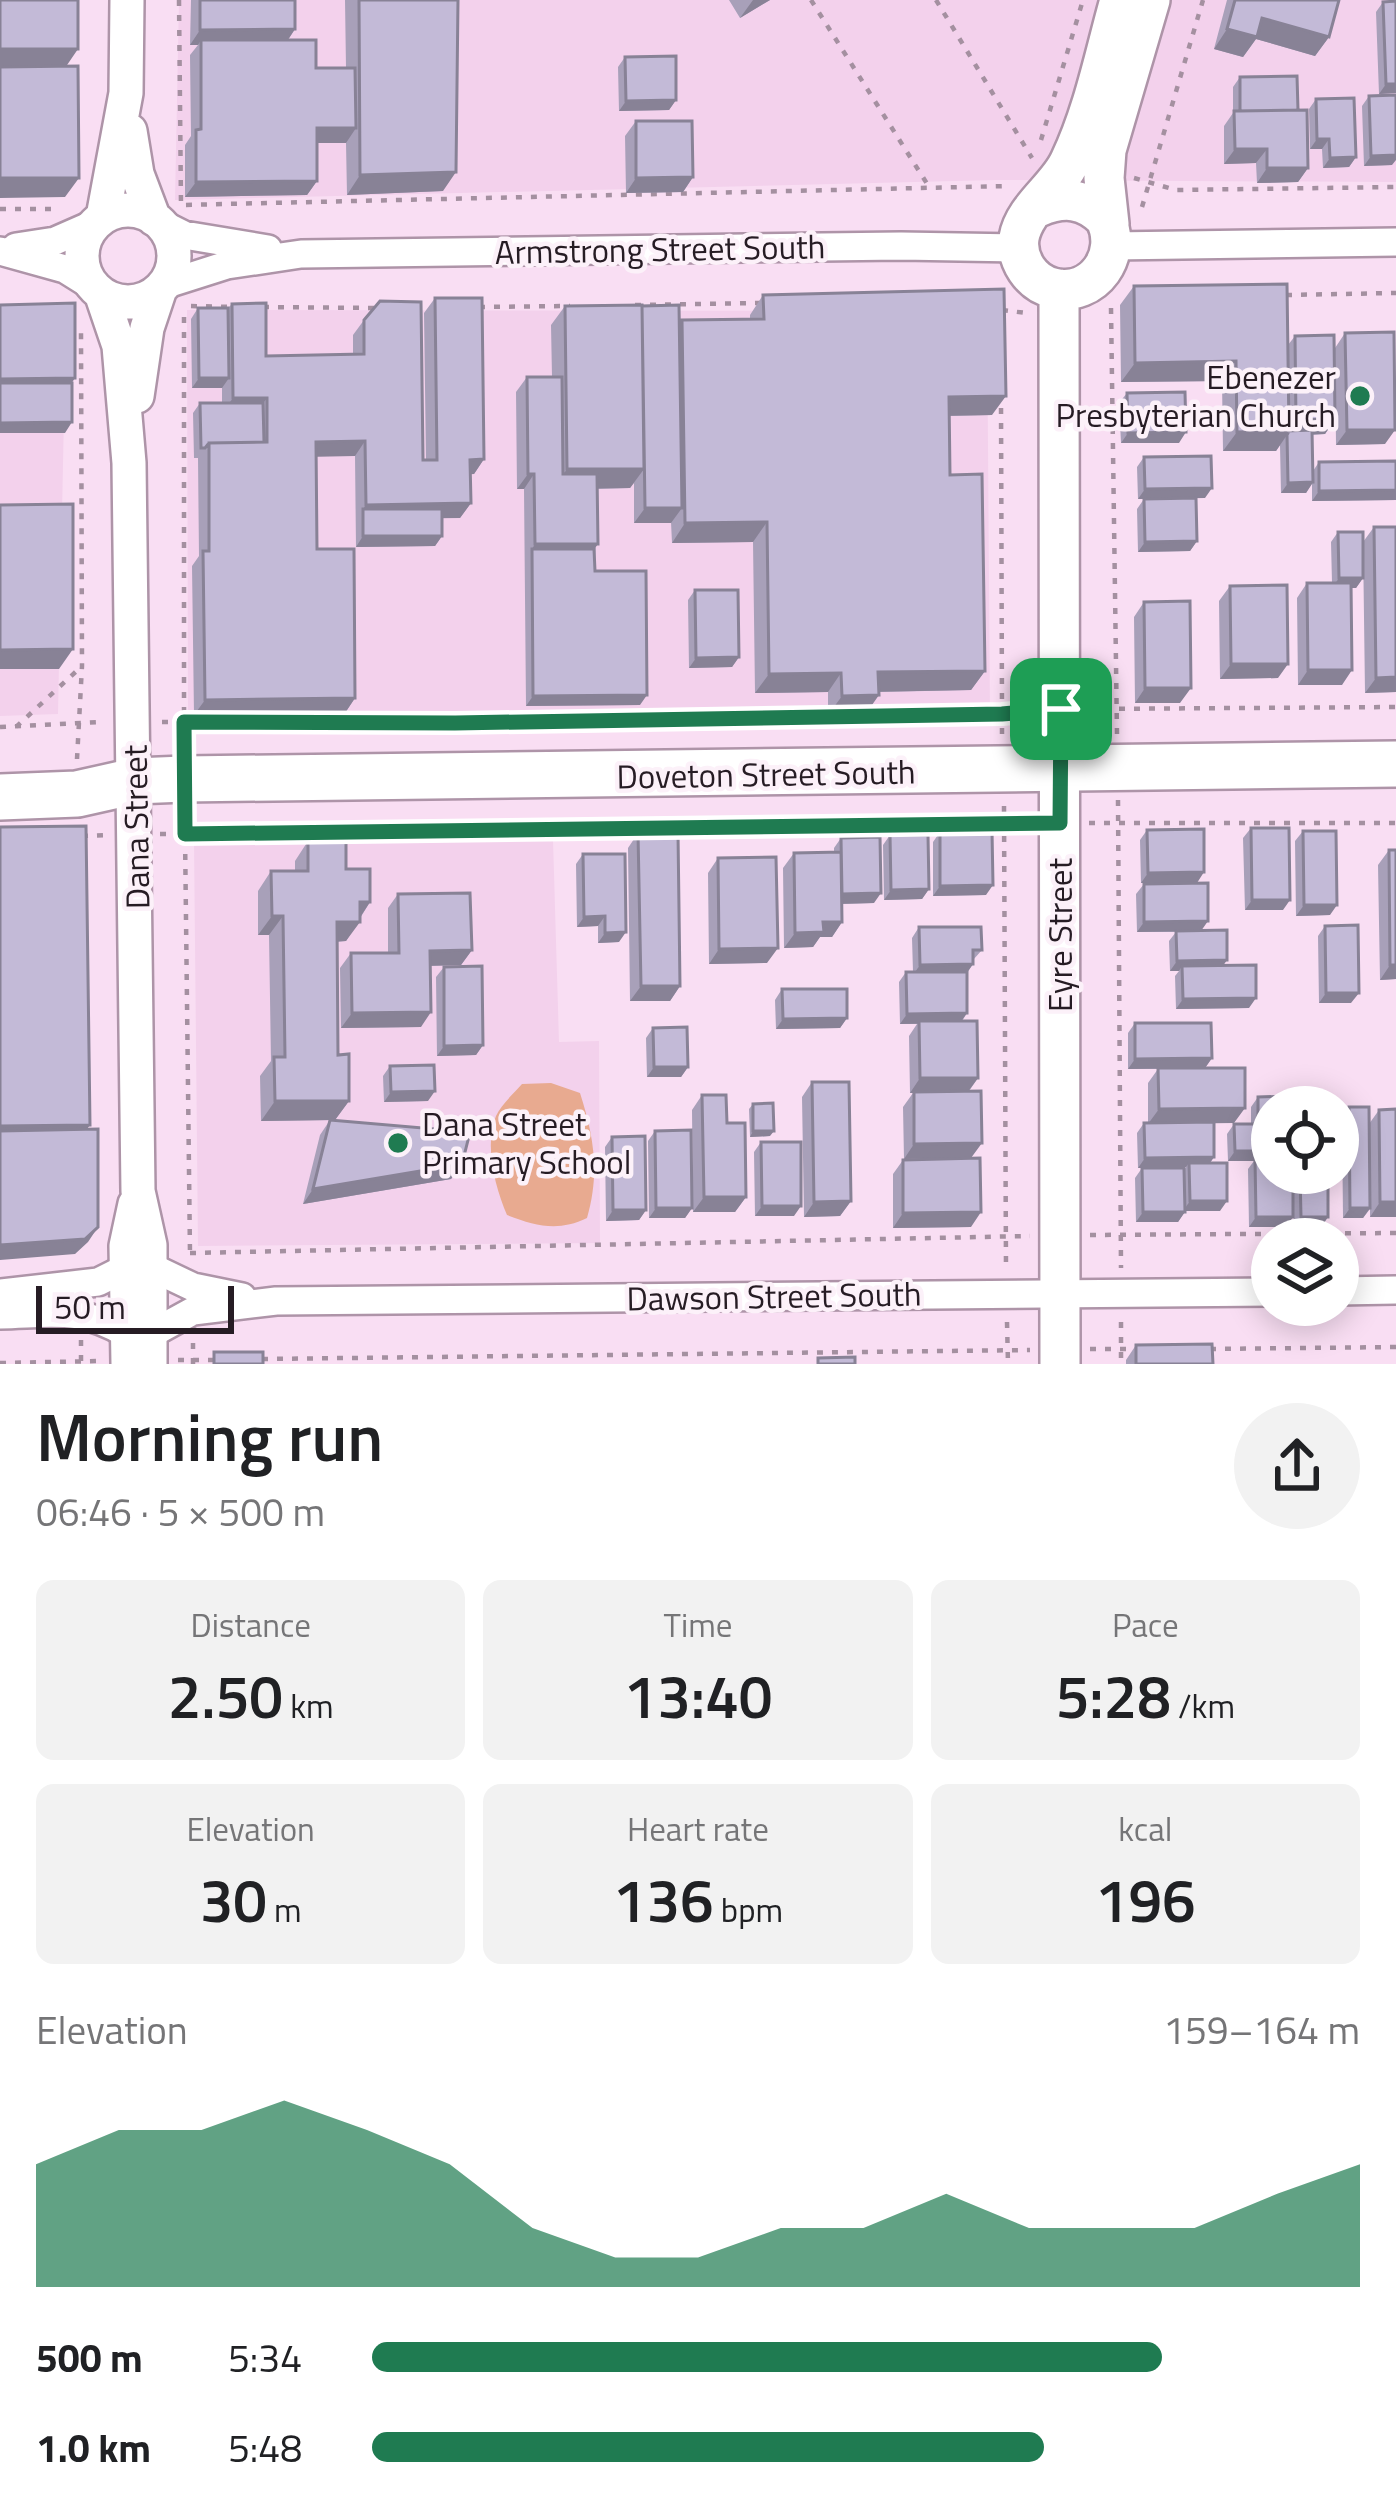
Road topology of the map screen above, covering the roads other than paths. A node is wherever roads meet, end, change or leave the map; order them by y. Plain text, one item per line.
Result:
1 (127, 0) edge
2 (1120, 0) edge
3 (1150, 0) edge
4 (126, 93) junction
5 (1028, 187) junction
6 (93, 216) junction
7 (157, 221) junction
8 (1121, 226) junction
9 (1396, 242) edge
10 (1019, 248) junction
11 (0, 249) edge
12 (302, 254) junction
13 (162, 287) junction
14 (1059, 290) junction
15 (99, 291) junction
16 (129, 463) junction
17 (8, 747) edge
18 (1396, 764) edge
19 (1061, 770) junction
20 (135, 781) junction
21 (0, 797) edge
22 (142, 1260) junction
23 (1396, 1290) edge
24 (1359, 1291) edge
25 (1251, 1292) edge
26 (0, 1293) edge
27 (1059, 1293) junction
28 (276, 1301) junction
29 (0, 1315) edge
30 (140, 1349) edge
31 (1059, 1357) edge

1 - 4 street
2 - 5 main road
3 - 8 main road
4 - 6 street
4 - 7 street
5 - 8 main road
5 - 10 main road
6 - 7 street
6 - 11 street
6 - 15 street
7 - 12 street, Armstrong Street South
7 - 13 street
8 - 9 street
8 - 14 main road
10 - 12 street, Armstrong Street South
10 - 14 main road
11 - 15 street
12 - 13 street, Armstrong Street South
13 - 15 street
13 - 16 street, Dana Street
14 - 19 main road, Eyre Street
15 - 16 street, Dana Street
16 - 20 street, Dana Street
17 - 20 highway, Doveton Street South
18 - 19 highway, Doveton Street South
19 - 20 highway, Doveton Street South
19 - 27 main road, Eyre Street
20 - 21 highway, Doveton Street South
20 - 22 street, Dana Street
22 - 26 street
22 - 28 street, Dawson Street South
22 - 30 street, Dana Street
23 - 24 street
25 - 27 street, Dawson Street South
27 - 28 street, Dawson Street South
27 - 31 main road, Eyre Street
28 - 30 street, Dawson Street South
29 - 30 street

